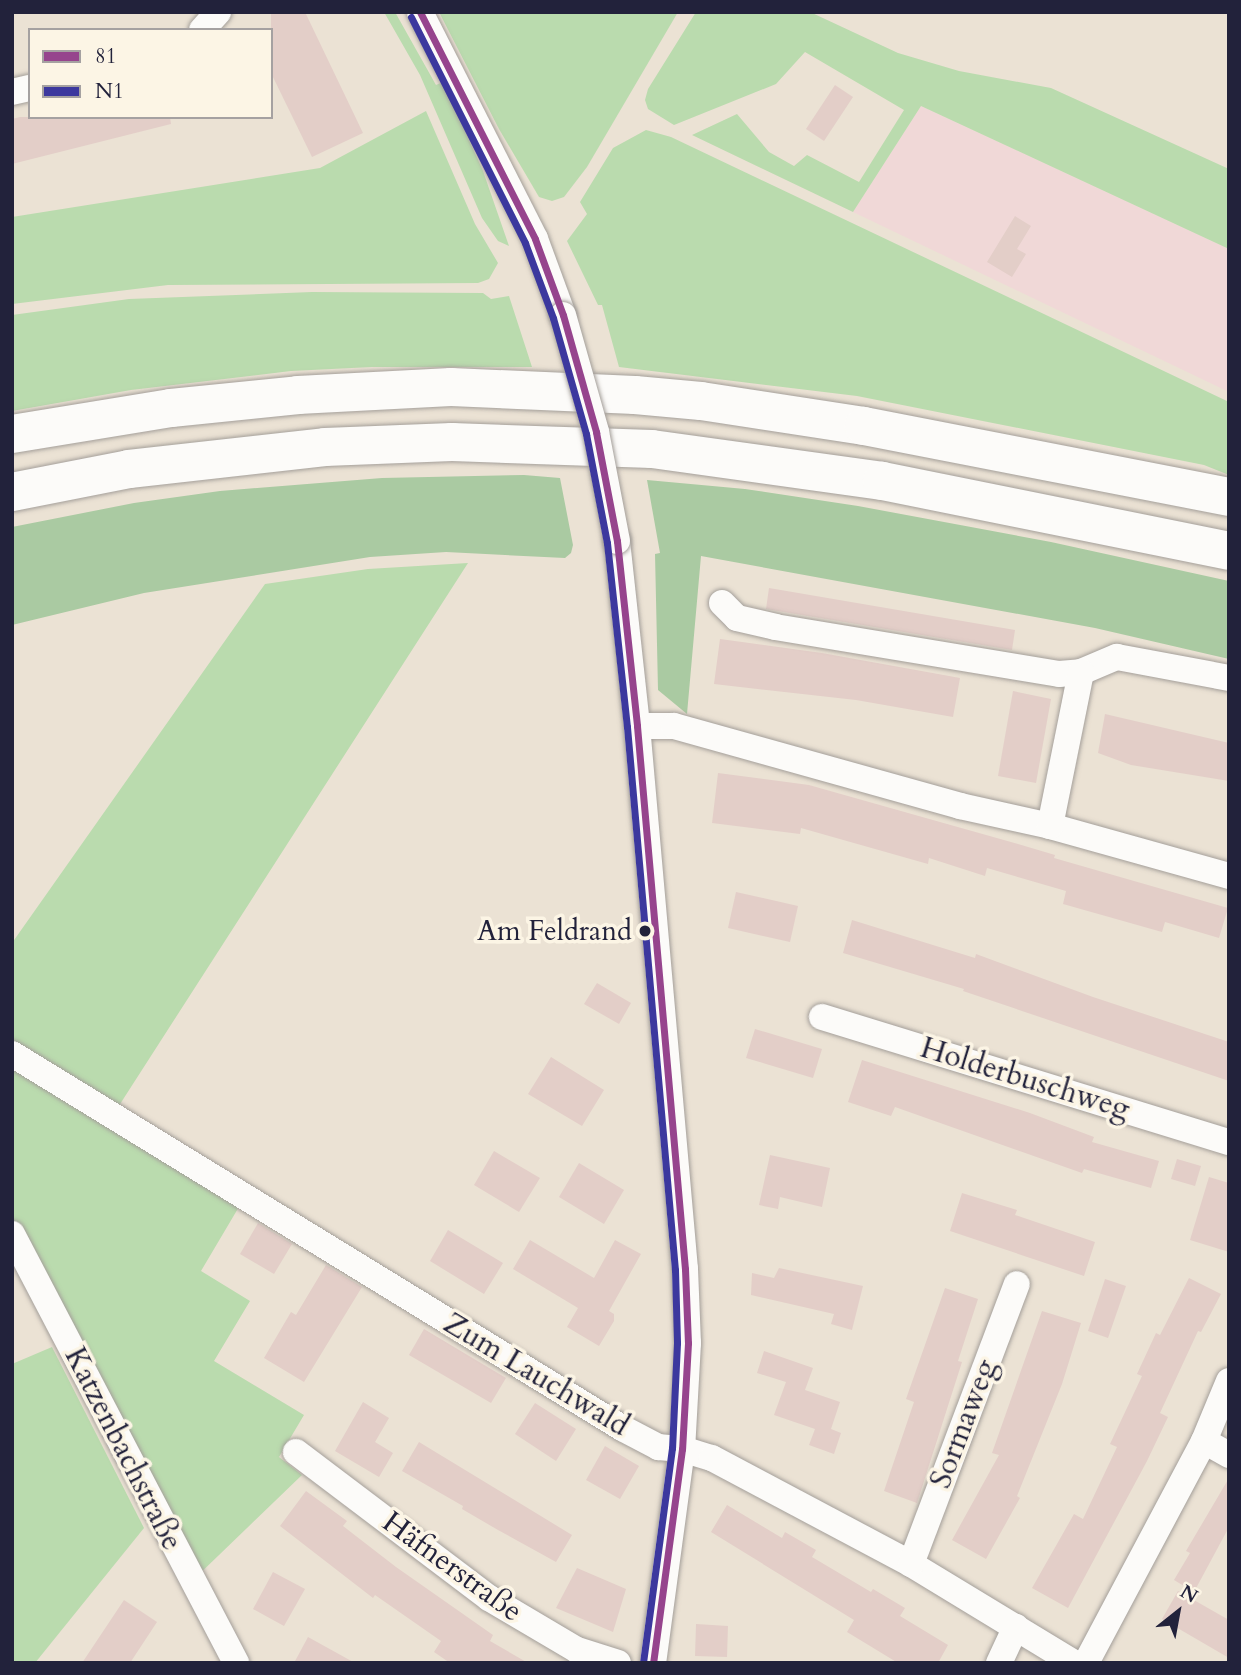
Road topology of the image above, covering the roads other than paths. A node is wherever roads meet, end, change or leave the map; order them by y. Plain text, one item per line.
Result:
1 (218, 12) edge
2 (421, 12) edge
3 (203, 28) edge
4 (12, 434) edge
5 (12, 492) edge
6 (1229, 497) edge
7 (1229, 551) edge
8 (722, 603) dead end
9 (1081, 672) junction
10 (1229, 678) edge
11 (637, 726) junction
12 (1050, 826) junction
13 (1229, 876) edge
14 (822, 1017) dead end
15 (12, 1054) edge
16 (1229, 1142) edge
17 (12, 1234) edge
18 (1017, 1284) dead end
19 (1229, 1381) edge
20 (1204, 1441) junction
21 (682, 1448) junction
22 (296, 1452) dead end
23 (1229, 1455) edge
24 (911, 1564) junction
25 (1016, 1628) junction
26 (236, 1663) edge
27 (618, 1663) edge
28 (653, 1663) edge
29 (999, 1663) edge
30 (1074, 1663) edge
31 (1086, 1663) edge

1 - 3 street
2 - 11 street, bridge
4 - 6 highway
5 - 7 highway
8 - 9 street
9 - 10 street
9 - 12 street
11 - 12 street
11 - 21 street
12 - 13 street
14 - 16 street, Holderbuschweg
15 - 21 street, Zum Lauchwald
17 - 26 street, Katzenbachstraße
18 - 24 street, Sormaweg
19 - 20 street
20 - 23 street
20 - 31 street
21 - 24 street, Zum Lauchwald
21 - 28 street
22 - 27 street, Häfnerstraße
24 - 25 street, Zum Lauchwald
25 - 29 street
25 - 30 street, Zum Lauchwald

